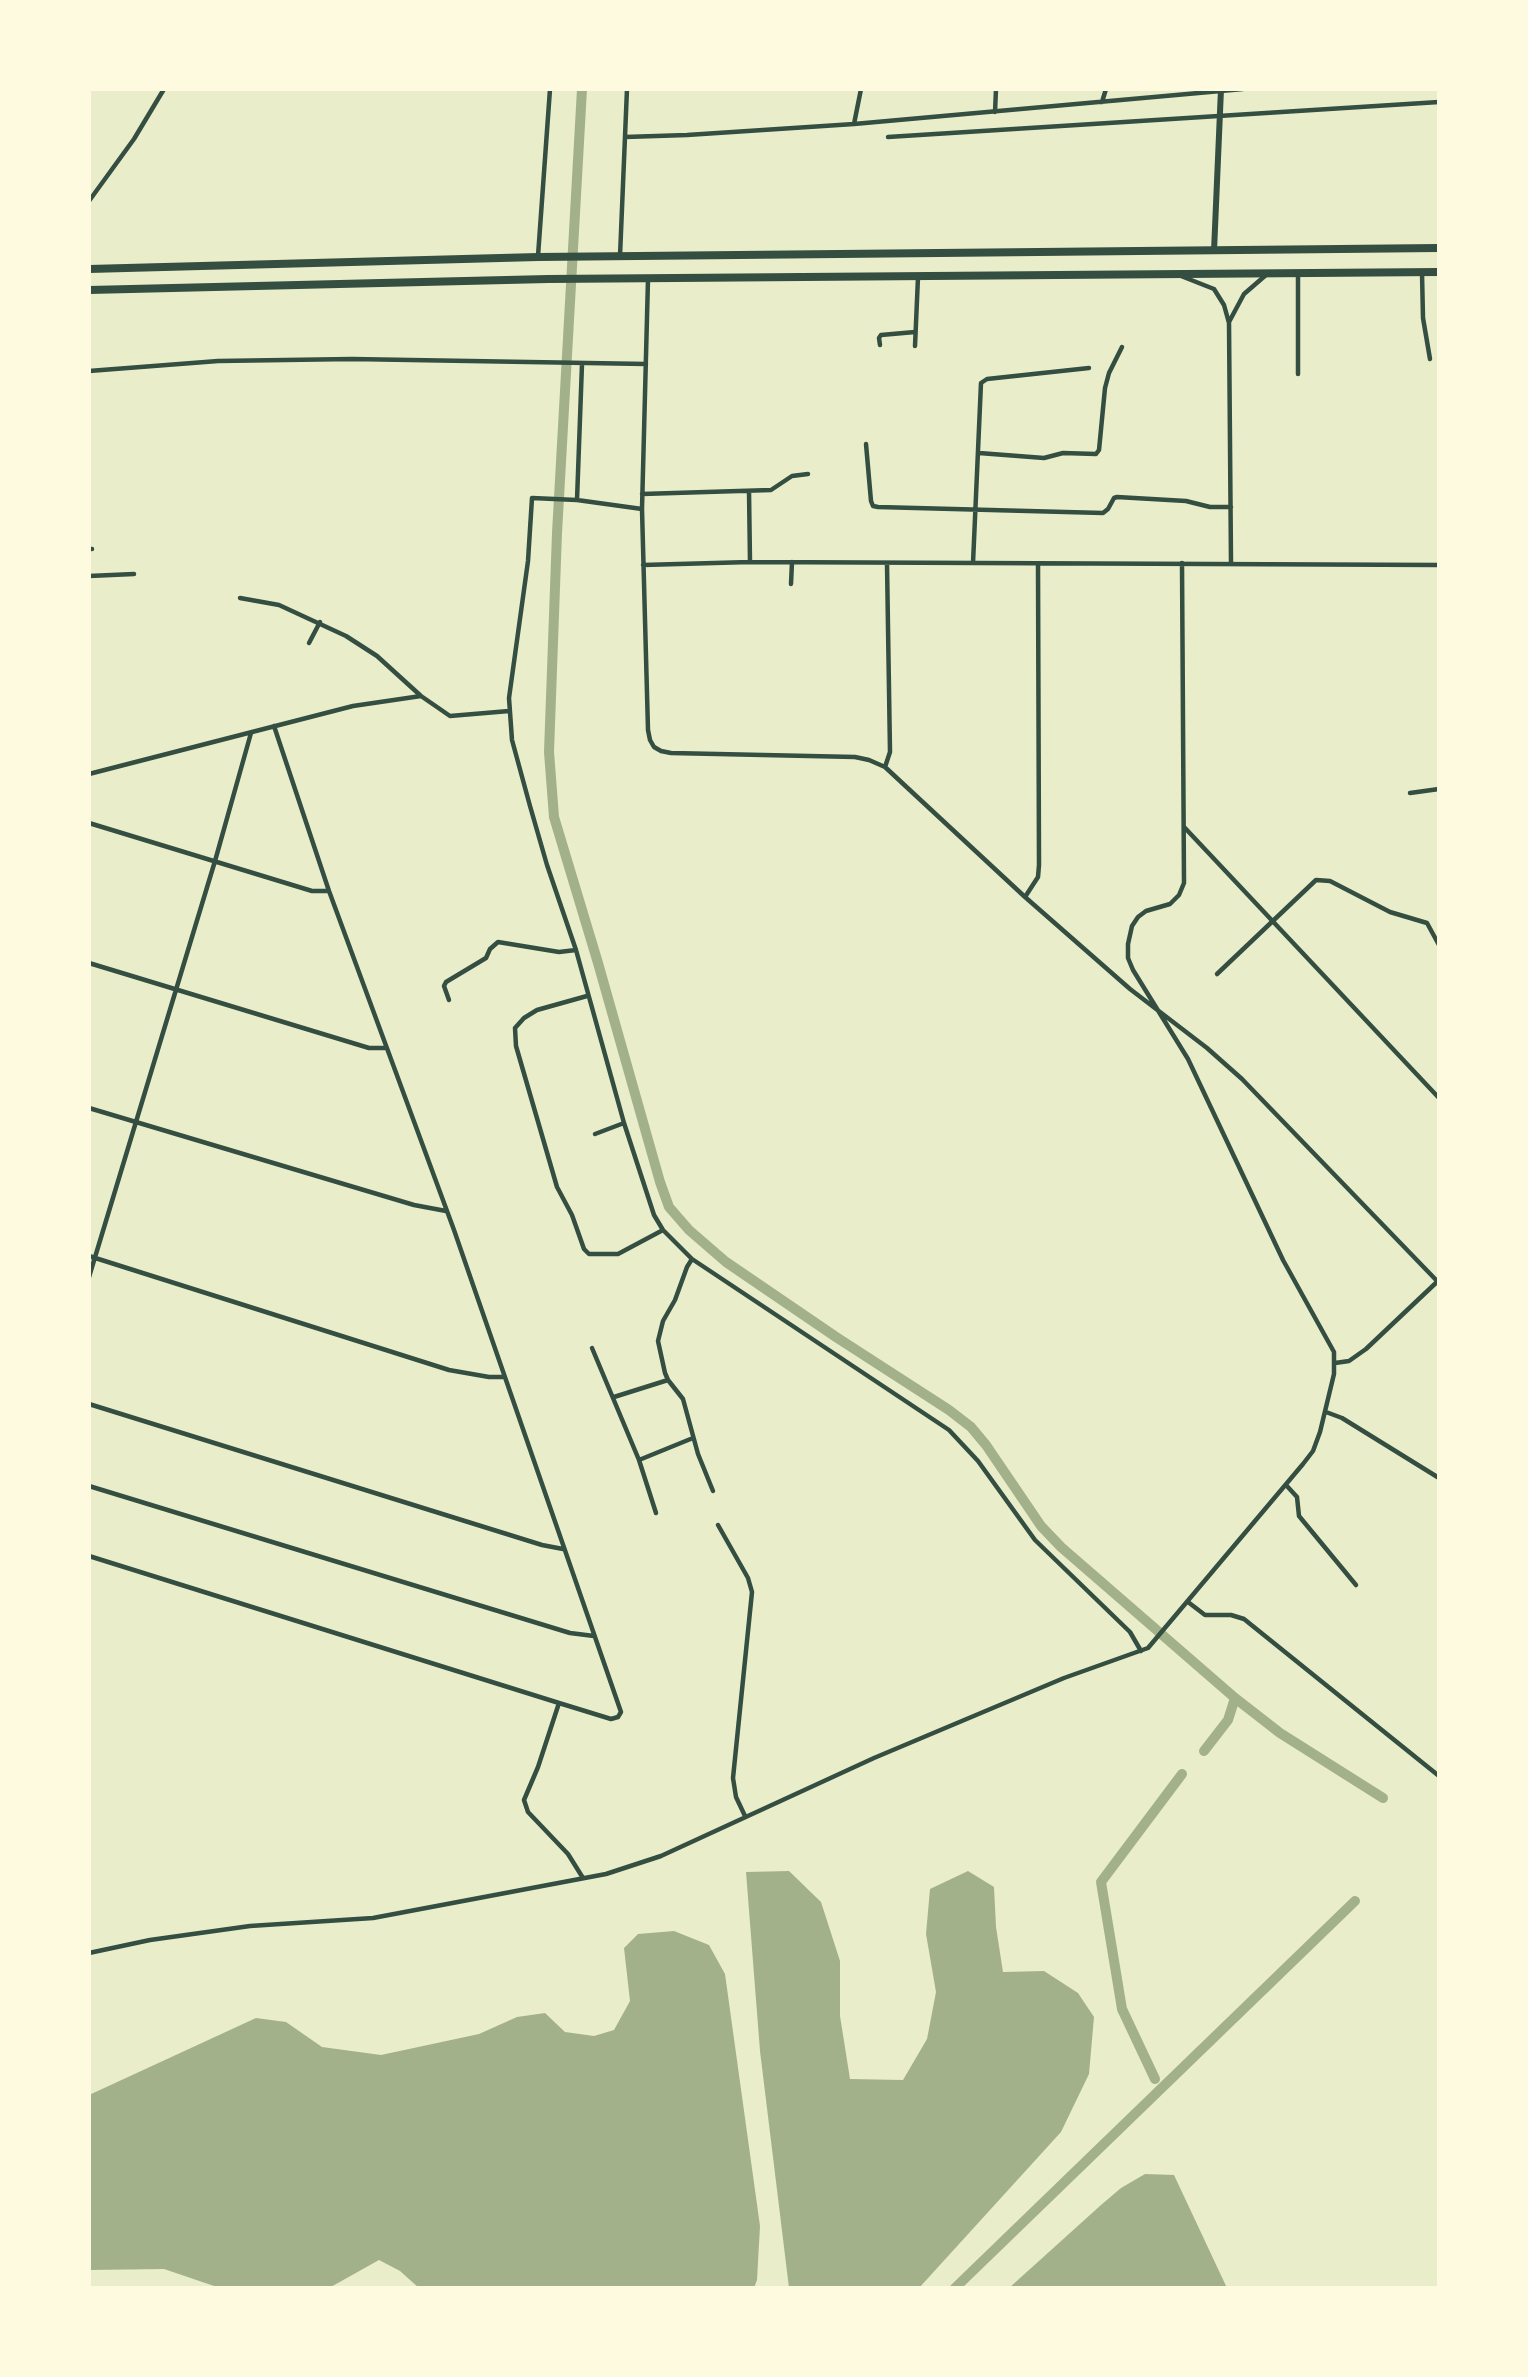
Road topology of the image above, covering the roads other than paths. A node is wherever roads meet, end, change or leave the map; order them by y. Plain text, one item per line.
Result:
1 (164, 89) edge
2 (550, 89) edge
3 (627, 89) edge
4 (861, 89) edge
5 (996, 89) edge
6 (1106, 89) edge
7 (1243, 89) edge
8 (1221, 90) edge
9 (1102, 102) junction
10 (1439, 102) edge
11 (995, 112) junction
12 (1219, 116) junction
13 (854, 124) junction
14 (625, 137) junction
15 (888, 137) dead end
16 (89, 201) edge
17 (1439, 248) edge
18 (1214, 251) junction
19 (542, 257) junction
20 (620, 257) junction
21 (89, 268) edge
22 (1422, 272) junction
23 (1439, 272) edge
24 (1270, 273) junction
25 (1298, 273) junction
26 (1173, 274) junction
27 (918, 276) junction
28 (648, 277) junction
29 (89, 290) edge
30 (1229, 323) junction
31 (915, 332) junction
32 (880, 345) dead end
33 (915, 346) dead end
34 (1122, 346) dead end
35 (1430, 359) dead end
36 (581, 364) junction
37 (646, 364) junction
38 (1089, 368) dead end
39 (89, 371) edge
40 (1298, 374) dead end
41 (866, 444) dead end
42 (979, 453) junction
43 (808, 474) dead end
44 (749, 491) junction
45 (642, 494) junction
46 (577, 500) junction
47 (1231, 507) junction
48 (642, 509) junction
49 (976, 509) junction
50 (750, 562) junction
51 (792, 562) junction
52 (974, 563) junction
53 (1182, 563) junction
54 (1231, 563) junction
55 (887, 564) junction
56 (1038, 564) junction
57 (643, 565) junction
58 (1439, 565) edge
59 (134, 574) dead end
60 (89, 576) edge
61 (792, 584) dead end
62 (240, 598) dead end
63 (320, 622) junction
64 (309, 643) dead end
65 (421, 696) junction
66 (509, 711) junction
67 (274, 726) junction
68 (251, 733) junction
69 (885, 767) junction
70 (89, 774) edge
71 (1439, 789) edge
72 (1410, 793) dead end
73 (89, 823) edge
74 (1185, 828) junction
75 (215, 861) junction
76 (329, 891) junction
77 (1025, 897) junction
78 (1273, 921) junction
79 (1439, 945) edge
80 (576, 950) junction
81 (89, 963) edge
82 (1217, 974) dead end
83 (176, 988) junction
84 (587, 996) junction
85 (449, 1000) dead end
86 (1160, 1012) junction
87 (386, 1048) junction
88 (1439, 1098) edge
89 (89, 1108) edge
90 (136, 1123) junction
91 (624, 1123) junction
92 (595, 1134) dead end
93 (446, 1211) junction
94 (663, 1230) junction
95 (92, 1257) edge
96 (692, 1259) junction
97 (89, 1277) edge
98 (1438, 1282) edge
99 (592, 1348) dead end
100 (1335, 1363) junction
101 (505, 1377) junction
102 (668, 1380) junction
103 (614, 1397) junction
104 (89, 1404) edge
105 (1325, 1412) junction
106 (693, 1438) junction
107 (639, 1460) junction
108 (1439, 1478) edge
109 (1286, 1485) junction
110 (89, 1486) edge
111 (713, 1491) dead end
112 (656, 1513) dead end
113 (718, 1525) dead end
114 (564, 1549) junction
115 (89, 1556) edge
116 (1356, 1585) dead end
117 (1188, 1602) junction
118 (594, 1636) junction
119 (1141, 1651) junction
120 (559, 1703) junction
121 (1439, 1776) edge
122 (745, 1816) junction
123 (583, 1878) junction
124 (89, 1952) edge

1 - 16 street
2 - 19 street
3 - 14 street
4 - 13 street
5 - 11 street
6 - 9 street
7 - 8 street
8 - 9 street
8 - 12 street
9 - 11 street
10 - 12 street
11 - 13 street
12 - 15 street
12 - 18 street
13 - 14 street
14 - 20 street
17 - 18 highway
18 - 20 highway
19 - 20 highway
19 - 21 highway
22 - 23 highway
22 - 25 highway
22 - 35 street
24 - 25 highway
24 - 26 highway
24 - 30 street
25 - 40 street
26 - 27 highway
26 - 30 street
27 - 28 highway
27 - 31 street
28 - 29 highway
28 - 37 street
30 - 47 street
31 - 32 street
31 - 33 street
34 - 42 street
36 - 37 street
36 - 39 street
36 - 46 street
37 - 45 street
38 - 42 street
41 - 49 street
42 - 49 street
43 - 44 street
44 - 45 street
44 - 50 street
45 - 48 street
46 - 48 street
46 - 66 street
47 - 49 street
47 - 54 street
48 - 57 street
49 - 52 street
50 - 51 street
50 - 57 street
51 - 55 street
51 - 61 street
52 - 55 street
52 - 56 street
53 - 54 street
53 - 56 street
53 - 74 street
54 - 58 street
55 - 69 street
56 - 77 street
57 - 69 street
59 - 60 street
62 - 63 street
63 - 64 street
63 - 65 street
65 - 66 street
65 - 67 street
66 - 80 street
67 - 68 street
67 - 76 street
68 - 70 street
68 - 75 street
69 - 77 street
71 - 72 street
73 - 75 street
74 - 78 street
74 - 86 street
75 - 76 street
75 - 83 street
76 - 87 street
77 - 86 street
78 - 79 street
78 - 82 street
78 - 88 street
80 - 84 street
80 - 85 street
81 - 83 street
83 - 87 street
83 - 90 street
84 - 91 street
84 - 94 street
86 - 98 street
86 - 100 street
87 - 93 street
89 - 90 street
90 - 93 street
90 - 95 street
91 - 92 street
91 - 94 street
93 - 101 street
94 - 96 street
95 - 97 street
95 - 101 street
96 - 102 street
96 - 119 street
98 - 100 street
99 - 103 street
100 - 105 street
101 - 114 street
102 - 103 street
102 - 106 street
103 - 107 street
104 - 114 street
105 - 108 street
105 - 109 street
106 - 107 street
106 - 111 street
107 - 112 street
109 - 116 street
109 - 117 street
110 - 118 street
113 - 122 street
114 - 118 street
115 - 120 street
117 - 119 street
117 - 121 street
118 - 120 street
119 - 122 street
120 - 123 street
122 - 123 street
123 - 124 street

